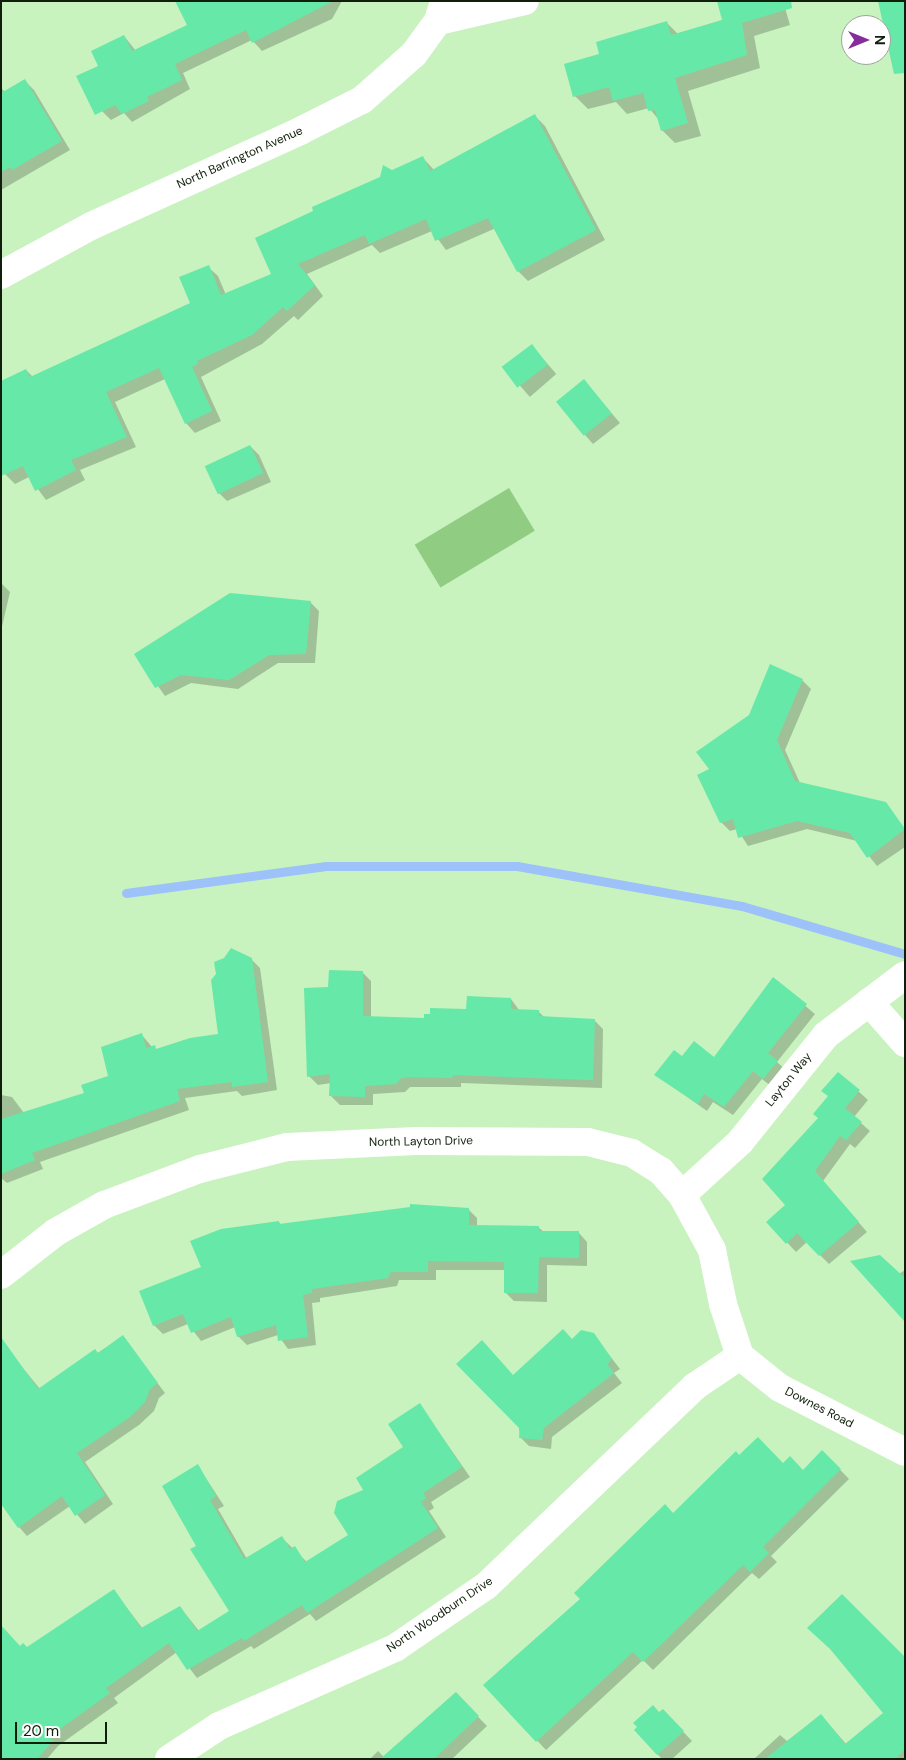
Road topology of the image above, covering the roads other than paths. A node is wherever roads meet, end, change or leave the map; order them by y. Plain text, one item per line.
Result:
1 (525, 1) edge
2 (441, 11) edge
3 (1, 275) edge
4 (905, 975) edge
5 (869, 1002) junction
6 (905, 1042) edge
7 (682, 1195) junction
8 (1, 1275) edge
9 (740, 1356) junction
10 (905, 1452) edge
11 (170, 1759) edge

1 - 2 street
2 - 3 street, North Barrington Avenue
4 - 5 street, Layton Way
5 - 6 street
5 - 7 street, Layton Way
7 - 8 street, North Layton Drive
7 - 9 street, North Layton Drive
9 - 10 street, Downes Road
9 - 11 street, North Woodburn Drive

